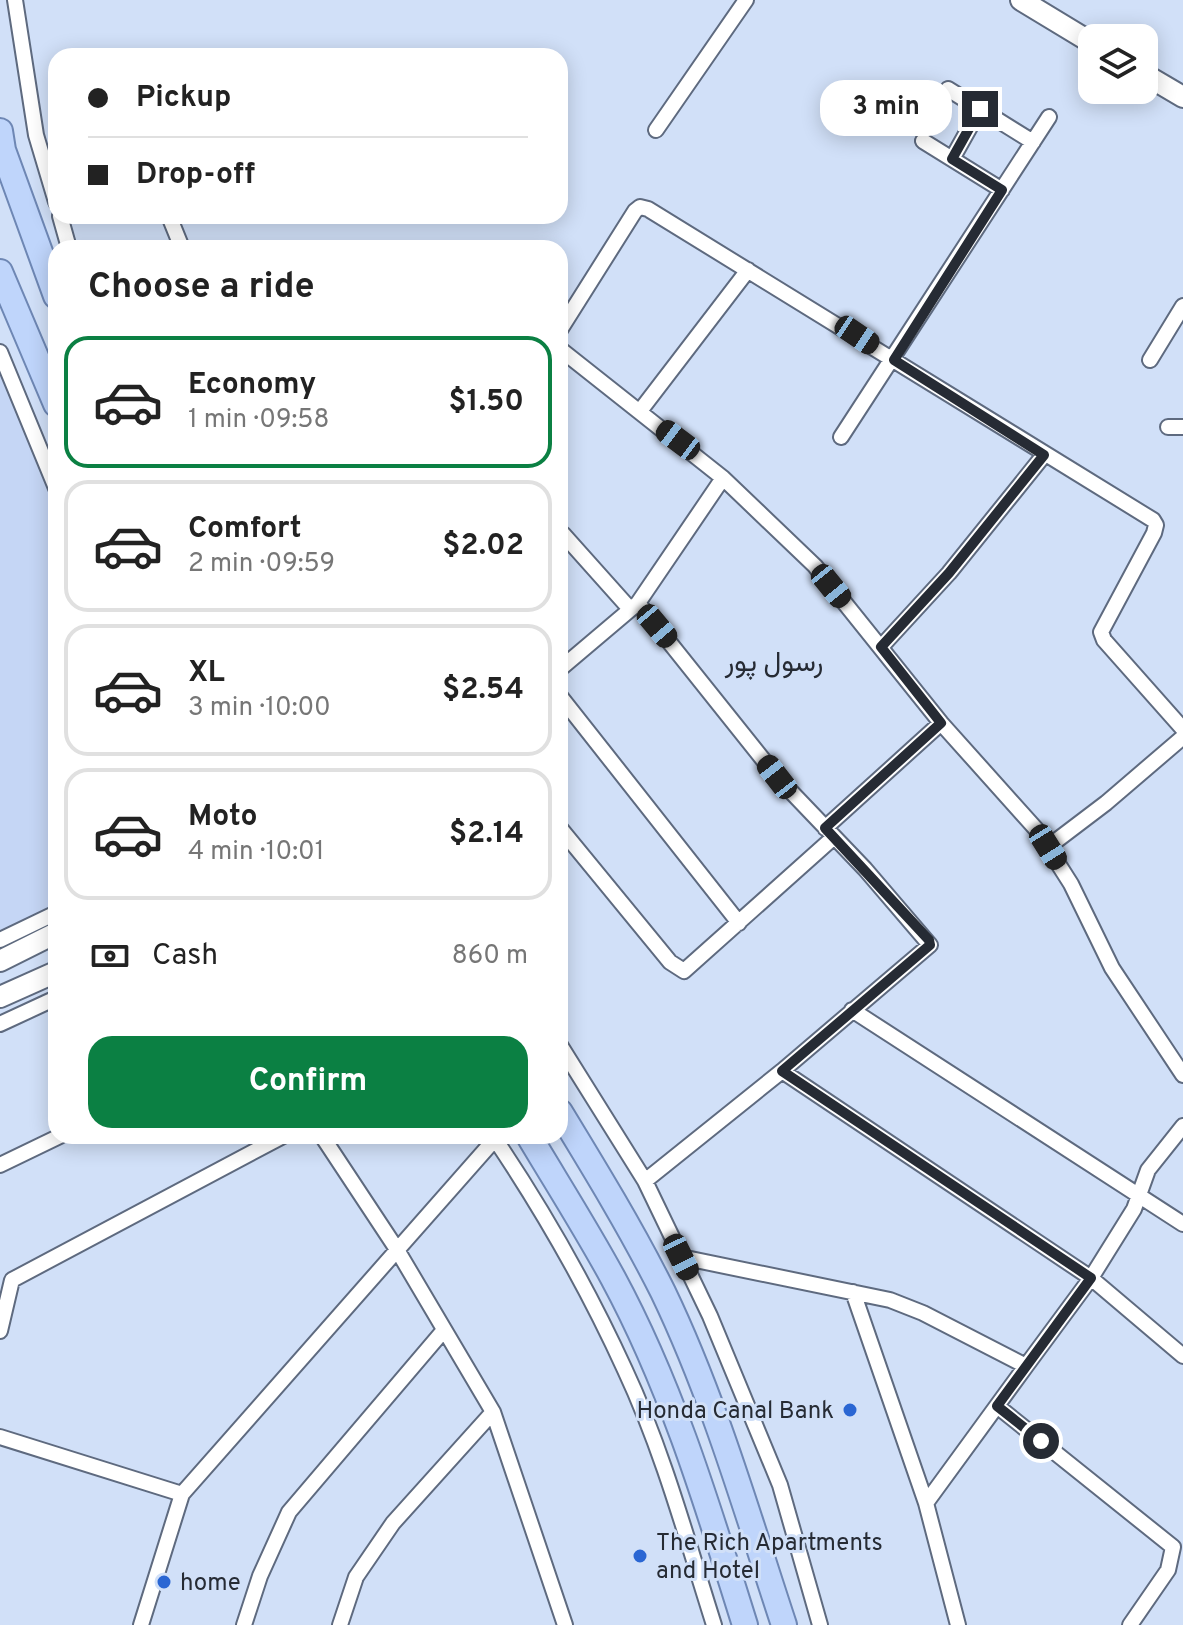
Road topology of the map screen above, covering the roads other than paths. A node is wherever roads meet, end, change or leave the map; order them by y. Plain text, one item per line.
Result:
1 (15, 0) edge
2 (746, 0) edge
3 (1021, 0) edge
4 (1078, 35) edge
5 (1158, 82) edge
6 (948, 89) dead end
7 (1183, 97) edge
8 (980, 109) junction
9 (1049, 117) dead end
10 (656, 130) dead end
11 (0, 131) edge
12 (923, 141) dead end
13 (1033, 142) junction
14 (952, 159) junction
15 (48, 175) edge
16 (1002, 190) junction
17 (748, 270) junction
18 (0, 272) edge
19 (48, 274) edge
20 (1183, 306) edge
21 (568, 317) edge
22 (0, 352) edge
23 (568, 357) edge
24 (894, 360) junction
25 (1150, 360) dead end
26 (48, 385) edge
27 (640, 411) junction
28 (841, 437) dead end
29 (1044, 455) junction
30 (48, 469) edge
31 (723, 478) junction
32 (568, 539) edge
33 (634, 606) junction
34 (881, 647) junction
35 (568, 662) edge
36 (568, 706) edge
37 (941, 723) junction
38 (1183, 729) edge
39 (1183, 737) edge
40 (830, 832) junction
41 (568, 838) edge
42 (1048, 847) junction
43 (48, 921) edge
44 (739, 923) junction
45 (48, 934) edge
46 (32, 936) junction
47 (0, 940) edge
48 (0, 961) edge
49 (48, 976) edge
50 (0, 997) edge
51 (48, 1002) edge
52 (852, 1010) junction
53 (0, 1024) edge
54 (568, 1058) edge
55 (782, 1071) junction
56 (1183, 1075) edge
57 (568, 1125) edge
58 (1183, 1126) edge
59 (48, 1142) edge
60 (268, 1144) edge
61 (327, 1144) edge
62 (489, 1144) edge
63 (498, 1144) edge
64 (534, 1144) edge
65 (0, 1165) edge
66 (645, 1181) junction
67 (1139, 1196) junction
68 (1183, 1224) edge
69 (396, 1248) junction
70 (681, 1257) junction
71 (1091, 1278) junction
72 (853, 1292) junction
73 (444, 1330) junction
74 (0, 1331) edge
75 (1183, 1356) edge
76 (653, 1362) junction
77 (1026, 1366) junction
78 (626, 1373) junction
79 (997, 1406) junction
80 (493, 1412) junction
81 (0, 1437) edge
82 (182, 1494) junction
83 (926, 1503) junction
84 (141, 1625) edge
85 (244, 1625) edge
86 (340, 1625) edge
87 (565, 1625) edge
88 (714, 1625) edge
89 (745, 1625) edge
90 (784, 1625) edge
91 (820, 1625) edge
92 (958, 1625) edge
93 (1130, 1625) edge

1 - 15 street
2 - 10 street
3 - 4 street
5 - 7 street
6 - 8 street
8 - 13 street
8 - 14 street
9 - 13 street
11 - 19 main road
12 - 14 street
13 - 16 street
14 - 16 street
16 - 24 street
17 - 21 street
17 - 24 street
17 - 27 street
18 - 26 main road
20 - 25 street
22 - 30 street
23 - 27 street
24 - 28 street
24 - 29 street
27 - 31 street
29 - 34 street
29 - 38 street
31 - 33 street
31 - 34 street
32 - 33 street
33 - 35 street
33 - 40 street
34 - 37 street
36 - 44 street
37 - 40 street
37 - 42 street
39 - 42 street
40 - 44 street
40 - 52 street
41 - 44 street
42 - 56 street
43 - 46 street
45 - 46 street
46 - 47 street
46 - 48 street
49 - 50 street
51 - 53 street
52 - 55 street
52 - 67 street
54 - 66 street
55 - 66 street
55 - 71 street
57 - 90 main road
58 - 67 street
59 - 65 street
60 - 74 street
61 - 69 street
62 - 69 street
63 - 78 street
64 - 76 main road
66 - 70 street
67 - 68 street
67 - 71 street
69 - 73 street
69 - 82 street
70 - 72 street
70 - 91 street
71 - 75 street
71 - 77 street
72 - 77 street
72 - 83 street
73 - 80 street
73 - 85 street
76 - 78 street
76 - 89 main road
77 - 79 street
78 - 88 street
79 - 83 street
79 - 93 street
80 - 86 street
80 - 87 street
81 - 82 street
82 - 84 street
83 - 92 street

